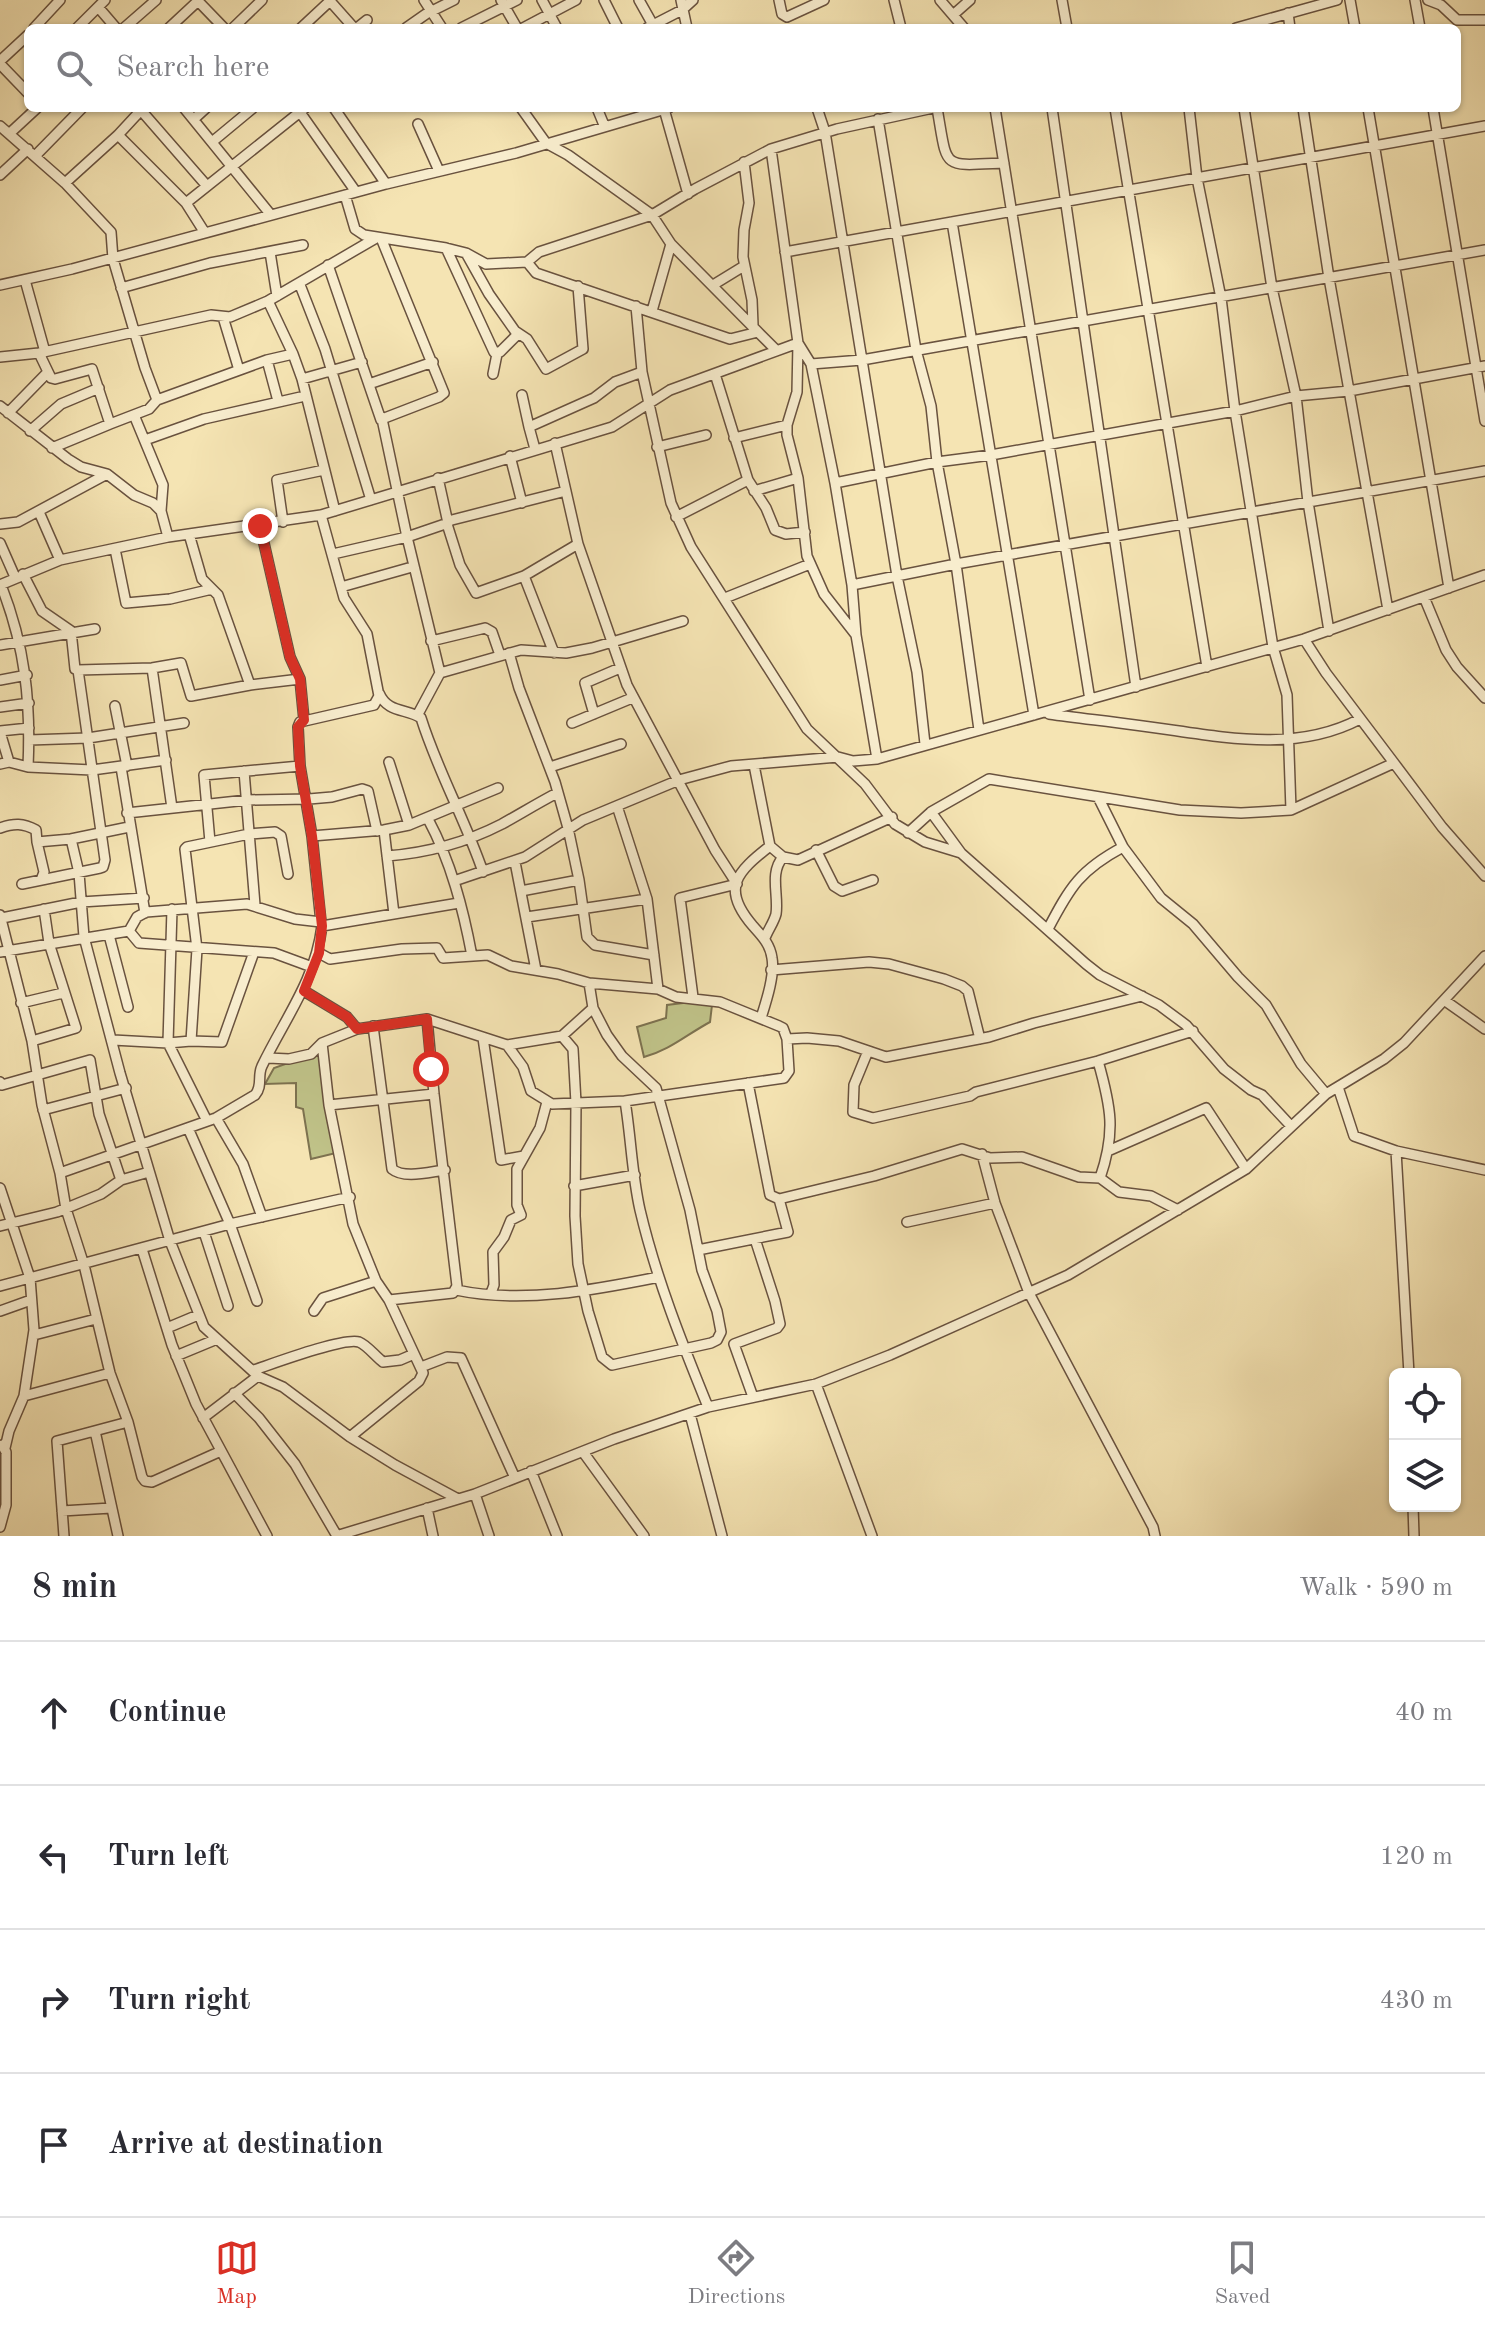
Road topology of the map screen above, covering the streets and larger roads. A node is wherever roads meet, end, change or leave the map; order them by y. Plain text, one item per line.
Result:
1 (60, 0) edge
2 (198, 0) edge
3 (262, 0) edge
4 (424, 0) edge
5 (454, 0) edge
6 (517, 0) edge
7 (542, 0) edge
8 (576, 0) edge
9 (604, 0) edge
10 (639, 0) edge
11 (693, 0) edge
12 (779, 0) edge
13 (824, 0) edge
14 (894, 0) edge
15 (940, 0) edge
16 (970, 0) edge
17 (1062, 0) edge
18 (1337, 0) edge
19 (1350, 0) edge
20 (1415, 0) edge
21 (1428, 0) edge
22 (151, 2) edge
23 (327, 2) edge
24 (503, 3) edge
25 (102, 4) edge
26 (681, 5) edge
27 (431, 12) junction
28 (550, 13) junction
29 (1288, 13) junction
30 (953, 15) junction
31 (367, 20) dead end
32 (1485, 20) edge
33 (38, 24) edge
34 (81, 24) edge
35 (114, 24) edge
36 (128, 24) edge
37 (173, 24) edge
38 (220, 24) edge
39 (237, 24) edge
40 (305, 24) edge
41 (351, 24) edge
42 (361, 24) edge
43 (412, 24) edge
44 (439, 24) edge
45 (468, 24) edge
46 (517, 24) edge
47 (528, 24) edge
48 (555, 24) edge
49 (616, 24) edge
50 (649, 24) edge
51 (653, 24) edge
52 (900, 24) edge
53 (961, 24) edge
54 (1066, 24) edge
55 (1250, 24) edge
56 (1289, 24) edge
57 (1354, 24) edge
58 (1419, 24) edge
59 (24, 39) edge
60 (0, 62) edge
61 (24, 89) edge
62 (31, 112) edge
63 (77, 112) edge
64 (138, 112) edge
65 (144, 112) edge
66 (188, 112) edge
67 (202, 112) edge
68 (248, 112) edge
69 (297, 112) edge
70 (303, 112) edge
71 (337, 112) edge
72 (524, 112) edge
73 (599, 112) edge
74 (655, 112) edge
75 (668, 112) edge
76 (818, 112) edge
77 (907, 112) edge
78 (936, 112) edge
79 (996, 112) edge
80 (1053, 112) edge
81 (1116, 112) edge
82 (1189, 112) edge
83 (1245, 112) edge
84 (1304, 112) edge
85 (1369, 112) edge
86 (1434, 112) edge
87 (194, 119) junction
88 (878, 119) junction
89 (418, 124) dead end
90 (604, 125) junction
91 (1485, 126) edge
92 (3, 130) edge
93 (825, 132) junction
94 (118, 135) junction
95 (1438, 135) junction
96 (212, 142) junction
97 (546, 143) junction
98 (1375, 146) junction
99 (771, 149) junction
100 (32, 152) junction
101 (1310, 158) junction
102 (744, 162) junction
103 (1004, 163) junction
104 (232, 166) junction
105 (1255, 167) junction
106 (439, 171) junction
107 (0, 175) edge
108 (1197, 178) junction
109 (65, 183) junction
110 (386, 184) junction
111 (207, 186) junction
112 (1128, 190) junction
113 (356, 192) junction
114 (688, 194) junction
115 (345, 195) junction
116 (1065, 201) junction
117 (186, 203) junction
118 (1011, 211) junction
119 (271, 215) junction
120 (652, 215) junction
121 (952, 222) junction
122 (896, 232) junction
123 (205, 233) junction
124 (378, 238) junction
125 (843, 242) junction
126 (671, 244) junction
127 (303, 245) dead end
128 (446, 248) junction
129 (1485, 250) edge
130 (270, 252) junction
131 (785, 252) junction
132 (466, 253) junction
133 (1458, 255) junction
134 (113, 259) junction
135 (527, 262) junction
136 (328, 265) junction
137 (744, 266) junction
138 (1395, 266) junction
139 (1329, 278) junction
140 (25, 280) junction
141 (0, 285) edge
142 (300, 285) junction
143 (713, 285) junction
144 (578, 286) junction
145 (121, 288) junction
146 (1272, 288) junction
147 (1221, 298) junction
148 (272, 299) junction
149 (636, 306) junction
150 (1148, 310) junction
151 (652, 311) junction
152 (223, 317) junction
153 (1083, 321) junction
154 (755, 329) junction
155 (1031, 330) junction
156 (133, 331) junction
157 (518, 334) junction
158 (972, 341) junction
159 (798, 343) junction
160 (776, 350) junction
161 (916, 350) junction
162 (42, 352) junction
163 (293, 354) junction
164 (497, 354) junction
165 (0, 357) edge
166 (267, 360) junction
167 (862, 360) junction
168 (362, 362) junction
169 (433, 362) junction
170 (811, 364) junction
171 (1481, 367) edge
172 (239, 370) junction
173 (332, 371) junction
174 (48, 372) junction
175 (642, 372) junction
176 (493, 374) dead end
177 (715, 374) junction
178 (302, 379) junction
179 (1414, 379) junction
180 (369, 384) junction
181 (99, 388) junction
182 (1349, 391) junction
183 (522, 395) dead end
184 (305, 396) junction
185 (1296, 396) junction
186 (157, 400) junction
187 (278, 401) junction
188 (647, 403) junction
189 (4, 409) edge
190 (1235, 411) junction
191 (134, 415) junction
192 (381, 420) junction
193 (1485, 421) edge
194 (110, 424) junction
195 (1167, 424) junction
196 (787, 425) junction
197 (529, 427) junction
198 (30, 431) junction
199 (706, 435) dead end
200 (1099, 436) junction
201 (734, 438) junction
202 (145, 440) junction
203 (555, 443) junction
204 (1049, 445) junction
205 (657, 447) junction
206 (52, 448) junction
207 (535, 449) junction
208 (991, 455) junction
209 (510, 456) junction
210 (937, 462) junction
211 (324, 470) junction
212 (1485, 471) edge
213 (107, 474) junction
214 (881, 475) junction
215 (438, 478) junction
216 (798, 478) junction
217 (748, 480) junction
218 (1431, 480) junction
219 (835, 483) junction
220 (397, 491) junction
221 (566, 491) junction
222 (754, 491) junction
223 (1367, 492) junction
224 (371, 500) junction
225 (1308, 502) junction
226 (522, 503) junction
227 (161, 511) junction
228 (335, 511) junction
229 (39, 512) junction
230 (1251, 512) junction
231 (321, 515) junction
232 (676, 517) junction
233 (283, 522) junction
234 (448, 523) junction
235 (0, 524) edge
236 (1184, 524) junction
237 (260, 526) junction
238 (805, 532) junction
239 (189, 534) junction
240 (168, 537) junction
241 (407, 537) junction
242 (1114, 537) junction
243 (0, 543) edge
244 (578, 544) junction
245 (1065, 546) junction
246 (115, 549) junction
247 (333, 554) junction
248 (1007, 556) junction
249 (60, 560) junction
250 (810, 564) junction
251 (956, 564) junction
252 (412, 567) junction
253 (19, 575) junction
254 (1485, 575) edge
255 (524, 576) junction
256 (897, 576) junction
257 (0, 585) edge
258 (852, 585) junction
259 (341, 587) junction
260 (1449, 588) junction
261 (212, 589) junction
262 (1424, 597) junction
263 (725, 598) junction
264 (5, 610) edge
265 (1388, 610) junction
266 (683, 621) dead end
267 (95, 629) dead end
268 (71, 631) junction
269 (1329, 631) junction
270 (856, 635) junction
271 (1304, 639) junction
272 (17, 640) junction
273 (431, 641) junction
274 (611, 643) junction
275 (0, 645) edge
276 (1273, 647) junction
277 (554, 653) junction
278 (504, 654) junction
279 (1207, 667) junction
280 (152, 668) junction
281 (620, 668) junction
282 (78, 670) junction
283 (440, 673) junction
284 (27, 675) junction
285 (300, 679) junction
286 (0, 680) edge
287 (250, 685) junction
288 (1136, 687) junction
289 (379, 693) junction
290 (632, 698) junction
291 (1485, 698) edge
292 (1090, 700) junction
293 (29, 703) junction
294 (115, 706) dead end
295 (0, 707) edge
296 (418, 714) junction
297 (594, 714) junction
298 (1038, 714) junction
299 (1360, 719) junction
300 (304, 720) junction
301 (184, 723) dead end
302 (572, 723) dead end
303 (160, 726) junction
304 (29, 728) junction
305 (979, 730) junction
306 (0, 732) edge
307 (120, 733) junction
308 (88, 738) junction
309 (29, 740) junction
310 (1290, 740) junction
311 (621, 744) dead end
312 (925, 744) junction
313 (838, 757) junction
314 (877, 759) junction
315 (166, 760) junction
316 (389, 762) dead end
317 (4, 763) edge
318 (1394, 763) junction
319 (754, 765) junction
320 (124, 766) junction
321 (300, 766) junction
322 (28, 767) junction
323 (550, 767) junction
324 (92, 770) junction
325 (244, 771) junction
326 (679, 780) junction
327 (498, 788) dead end
328 (557, 793) junction
329 (1098, 797) junction
330 (305, 799) junction
331 (247, 800) junction
332 (206, 805) junction
333 (455, 806) junction
334 (617, 806) junction
335 (172, 808) junction
336 (1291, 810) junction
337 (931, 812) junction
338 (127, 813) junction
339 (892, 817) junction
340 (428, 819) junction
341 (409, 825) junction
342 (129, 827) junction
343 (0, 828) edge
344 (568, 828) junction
345 (380, 830) junction
346 (99, 833) junction
347 (908, 833) junction
348 (249, 834) junction
349 (312, 836) junction
350 (471, 837) junction
351 (71, 839) junction
352 (37, 842) junction
353 (210, 842) junction
354 (442, 846) junction
355 (770, 846) junction
356 (1123, 847) junction
357 (816, 850) junction
358 (961, 853) junction
359 (387, 856) junction
360 (783, 857) junction
361 (515, 862) junction
362 (483, 872) junction
363 (79, 873) junction
364 (288, 874) dead end
365 (1485, 876) edge
366 (41, 880) junction
367 (579, 880) junction
368 (873, 880) dead end
369 (454, 881) junction
370 (22, 884) dead end
371 (737, 884) junction
372 (521, 891) junction
373 (144, 898) junction
374 (647, 899) junction
375 (81, 902) junction
376 (459, 903) junction
377 (255, 905) junction
378 (583, 908) junction
379 (44, 909) junction
380 (172, 909) junction
381 (194, 910) junction
382 (145, 913) junction
383 (394, 914) junction
384 (1, 917) edge
385 (527, 917) junction
386 (322, 924) junction
387 (1048, 929) junction
388 (129, 931) junction
389 (109, 935) junction
390 (84, 937) junction
391 (765, 938) junction
392 (49, 943) junction
393 (170, 944) junction
394 (197, 949) junction
395 (4, 951) edge
396 (254, 952) junction
397 (319, 953) junction
398 (654, 955) junction
399 (472, 956) junction
400 (1485, 956) edge
401 (312, 967) junction
402 (536, 970) junction
403 (771, 970) junction
404 (589, 983) junction
405 (658, 989) junction
406 (304, 991) junction
407 (63, 993) junction
408 (1142, 996) junction
409 (693, 997) junction
410 (1444, 1000) junction
411 (21, 1003) junction
412 (128, 1007) dead end
413 (593, 1008) junction
414 (761, 1018) junction
415 (427, 1019) junction
416 (373, 1026) junction
417 (357, 1029) junction
418 (1485, 1029) edge
419 (1193, 1031) junction
420 (562, 1036) junction
421 (483, 1038) junction
422 (787, 1039) junction
423 (980, 1039) junction
424 (113, 1040) junction
425 (32, 1041) junction
426 (191, 1041) junction
427 (168, 1043) junction
428 (322, 1043) junction
429 (507, 1045) junction
430 (868, 1051) junction
431 (268, 1058) junction
432 (1098, 1061) junction
433 (37, 1077) junction
434 (0, 1082) edge
435 (748, 1083) junction
436 (1338, 1087) junction
437 (126, 1088) junction
438 (434, 1094) junction
439 (1326, 1094) junction
440 (97, 1096) junction
441 (657, 1096) junction
442 (382, 1099) junction
443 (625, 1101) junction
444 (547, 1102) junction
445 (576, 1103) junction
446 (329, 1105) junction
447 (43, 1110) junction
448 (212, 1119) junction
449 (1290, 1125) junction
450 (188, 1128) junction
451 (142, 1143) junction
452 (1108, 1151) junction
453 (1396, 1151) junction
454 (111, 1154) junction
455 (982, 1154) junction
456 (524, 1156) junction
457 (1246, 1169) junction
458 (445, 1170) junction
459 (1485, 1170) edge
460 (149, 1172) junction
461 (60, 1173) junction
462 (635, 1175) junction
463 (1100, 1178) junction
464 (121, 1180) junction
465 (574, 1186) junction
466 (0, 1188) edge
467 (350, 1197) junction
468 (779, 1199) junction
469 (995, 1203) junction
470 (66, 1209) junction
471 (1178, 1210) junction
472 (262, 1217) junction
473 (907, 1222) dead end
474 (12, 1224) junction
475 (230, 1224) junction
476 (0, 1226) edge
477 (204, 1232) junction
478 (755, 1239) junction
479 (170, 1241) junction
480 (142, 1249) junction
481 (698, 1250) junction
482 (84, 1265) junction
483 (659, 1277) junction
484 (30, 1278) junction
485 (376, 1281) junction
486 (0, 1286) edge
487 (456, 1290) junction
488 (584, 1290) junction
489 (491, 1293) junction
490 (1029, 1293) junction
491 (31, 1300) junction
492 (389, 1300) junction
493 (257, 1301) dead end
494 (228, 1306) dead end
495 (0, 1311) edge
496 (314, 1311) dead end
497 (198, 1315) junction
498 (96, 1319) junction
499 (167, 1328) junction
500 (34, 1335) junction
501 (217, 1339) junction
502 (685, 1350) junction
503 (414, 1354) junction
504 (176, 1356) junction
505 (421, 1367) junction
506 (1409, 1368) edge
507 (110, 1373) junction
508 (256, 1373) junction
509 (816, 1384) junction
510 (234, 1393) junction
511 (24, 1396) junction
512 (753, 1397) junction
513 (708, 1407) junction
514 (690, 1414) junction
515 (203, 1418) junction
516 (128, 1422) junction
517 (95, 1431) junction
518 (350, 1437) junction
519 (3, 1446) edge
520 (221, 1451) junction
521 (583, 1452) junction
522 (531, 1471) junction
523 (3, 1478) edge
524 (515, 1478) junction
525 (475, 1494) junction
526 (458, 1499) junction
527 (111, 1508) junction
528 (427, 1508) junction
529 (62, 1511) junction
530 (1413, 1512) edge
531 (0, 1527) edge
532 (1154, 1531) edge
533 (352, 1534) edge
534 (64, 1536) edge
535 (118, 1536) edge
536 (267, 1536) edge
537 (336, 1536) edge
538 (433, 1536) edge
539 (489, 1536) edge
540 (557, 1536) edge
541 (644, 1536) edge
542 (722, 1536) edge
543 (870, 1536) edge
544 (1147, 1536) edge
545 (1414, 1536) edge

1 - 33 street
2 - 37 street
2 - 38 street
3 - 39 street
4 - 27 street
5 - 27 street
6 - 24 street
7 - 28 street
8 - 28 street
9 - 49 street
10 - 50 street
11 - 26 street
12 - 13 street
14 - 52 street
15 - 30 street
16 - 30 street
17 - 54 street
18 - 29 street
19 - 57 street
20 - 58 street
21 - 32 street
22 - 36 street
23 - 40 street
23 - 41 street
24 - 45 street
24 - 46 street
25 - 34 street
25 - 35 street
26 - 51 street
27 - 43 street
27 - 44 street
28 - 47 street
28 - 48 street
29 - 55 street
29 - 56 street
30 - 53 street
31 - 42 street
59 - 60 street
60 - 61 street
62 - 92 street
63 - 100 street
64 - 94 street
65 - 111 street
66 - 87 street
67 - 87 street
68 - 96 street
69 - 104 street
70 - 113 street
71 - 110 street
72 - 97 street
73 - 90 street
74 - 90 street
75 - 114 street
76 - 93 street
77 - 88 street
78 - 103 street
79 - 103 street
80 - 116 street
81 - 112 street
82 - 108 street
83 - 105 street
84 - 101 street
85 - 98 street
86 - 95 street
87 - 96 street
88 - 93 street
88 - 122 street
89 - 106 street
90 - 97 street
91 - 95 street
92 - 100 street
93 - 99 street
93 - 125 street
94 - 109 street
94 - 117 street
95 - 98 street
95 - 133 street
96 - 104 street
97 - 106 street
97 - 120 street
98 - 101 street
98 - 138 street
99 - 102 street
99 - 131 street
100 - 107 street
100 - 109 street
101 - 105 street
101 - 139 street
102 - 114 street
102 - 137 street
103 - 118 street
104 - 111 street
104 - 119 street
105 - 108 street
105 - 146 street
106 - 110 street
108 - 112 street
108 - 147 street
109 - 134 street
110 - 113 street
111 - 117 street
112 - 116 street
112 - 150 street
113 - 115 street
114 - 120 street
115 - 119 street
115 - 124 street
116 - 118 street
116 - 153 street
117 - 123 street
118 - 121 street
118 - 155 street
119 - 123 street
120 - 126 street
120 - 135 street
121 - 122 street
121 - 158 street
122 - 125 street
122 - 161 street
123 - 134 street
124 - 128 street
124 - 136 street
124 - 169 street
125 - 131 street
125 - 167 street
126 - 143 street
126 - 151 street
127 - 130 street
128 - 132 street
128 - 164 street
129 - 133 street
130 - 145 street
130 - 148 street
131 - 159 street
132 - 135 street
132 - 157 street
133 - 138 street
133 - 171 street
134 - 140 street
134 - 145 street
135 - 144 street
136 - 142 street
136 - 168 street
137 - 143 street
137 - 154 street
138 - 139 street
138 - 179 street
139 - 146 street
139 - 182 street
140 - 141 street
140 - 162 street
142 - 148 street
142 - 173 street
143 - 154 street
144 - 149 street
144 - 157 street
145 - 156 street
146 - 147 street
146 - 185 street
147 - 150 street
147 - 190 street
148 - 152 street
148 - 163 street
149 - 151 street
149 - 175 street
150 - 153 street
150 - 195 street
151 - 154 street
152 - 156 street
152 - 172 street
153 - 155 street
153 - 200 street
154 - 160 street
155 - 158 street
155 - 204 street
156 - 162 street
156 - 186 street
157 - 164 street
158 - 161 street
158 - 208 street
159 - 160 street
159 - 170 street
159 - 196 street
160 - 177 street
161 - 167 street
161 - 210 street
162 - 165 street
162 - 174 street
163 - 166 street
163 - 178 street
164 - 176 street
166 - 172 street
166 - 187 street
167 - 170 street
167 - 214 street
168 - 173 street
168 - 180 street
169 - 180 street
169 - 192 street
170 - 219 street
171 - 179 street
171 - 193 street
172 - 186 street
173 - 178 street
173 - 224 street
174 - 181 street
174 - 189 street
175 - 188 street
175 - 197 street
177 - 188 street
177 - 201 street
178 - 184 street
179 - 182 street
179 - 218 street
180 - 192 street
181 - 194 street
181 - 198 street
182 - 185 street
182 - 223 street
183 - 197 street
184 - 187 street
184 - 211 street
185 - 190 street
185 - 225 street
186 - 191 street
187 - 202 street
188 - 203 street
188 - 205 street
189 - 198 street
190 - 195 street
190 - 230 street
191 - 194 street
191 - 202 street
192 - 220 street
194 - 206 street
195 - 200 street
195 - 236 street
196 - 201 street
196 - 216 street
197 - 207 street
198 - 206 street
199 - 205 street
200 - 204 street
200 - 242 street
201 - 217 street
202 - 227 street
203 - 207 street
203 - 221 street
204 - 208 street
204 - 245 street
205 - 232 street
206 - 213 street
207 - 209 street
208 - 210 street
208 - 248 street
209 - 215 street
209 - 226 street
210 - 214 street
210 - 251 street
211 - 228 street
211 - 233 street
212 - 218 street
213 - 227 street
213 - 229 street
214 - 219 street
214 - 256 street
215 - 220 street
215 - 234 street
216 - 222 street
216 - 238 street
217 - 222 street
217 - 232 street
218 - 223 street
218 - 260 street
219 - 258 street
220 - 224 street
220 - 241 street
221 - 226 street
221 - 244 street
222 - 238 street
223 - 225 street
223 - 265 street
224 - 228 street
225 - 230 street
225 - 269 street
226 - 234 street
227 - 240 street
228 - 231 street
229 - 235 street
229 - 249 street
230 - 236 street
230 - 276 street
231 - 233 street
231 - 247 street
232 - 263 street
233 - 237 street
234 - 241 street
234 - 255 street
236 - 242 street
236 - 279 street
237 - 239 street
237 - 285 street
238 - 250 street
239 - 240 street
239 - 261 street
240 - 246 street
241 - 247 street
241 - 252 street
242 - 245 street
242 - 288 street
243 - 253 street
244 - 255 street
244 - 274 street
245 - 248 street
245 - 292 street
246 - 249 street
246 - 261 street
247 - 259 street
248 - 251 street
248 - 298 street
249 - 253 street
250 - 263 street
250 - 270 street
251 - 256 street
251 - 305 street
252 - 259 street
252 - 273 street
253 - 257 street
253 - 268 street
254 - 260 street
255 - 277 street
256 - 258 street
256 - 312 street
257 - 264 street
258 - 270 street
259 - 289 street
260 - 262 street
261 - 287 street
262 - 265 street
262 - 291 street
263 - 313 street
264 - 272 street
265 - 269 street
266 - 274 street
267 - 268 street
268 - 272 street
268 - 282 street
269 - 271 street
270 - 314 street
271 - 276 street
271 - 299 street
272 - 275 street
272 - 284 street
273 - 278 street
273 - 283 street
274 - 277 street
274 - 281 street
276 - 279 street
276 - 310 street
277 - 278 street
278 - 283 street
278 - 323 street
279 - 288 street
280 - 282 street
280 - 287 street
280 - 303 street
281 - 290 street
281 - 297 street
282 - 308 street
283 - 296 street
284 - 286 street
284 - 293 street
285 - 287 street
285 - 300 street
288 - 292 street
289 - 296 street
289 - 300 street
290 - 297 street
290 - 326 street
292 - 298 street
293 - 295 street
293 - 304 street
294 - 307 street
296 - 333 street
297 - 302 street
298 - 305 street
298 - 310 street
299 - 310 street
299 - 318 street
300 - 321 street
301 - 303 street
303 - 307 street
303 - 315 street
304 - 306 street
304 - 309 street
305 - 312 street
306 - 317 street
307 - 308 street
307 - 320 street
308 - 309 street
308 - 324 street
309 - 322 street
310 - 336 street
311 - 323 street
312 - 314 street
313 - 314 street
313 - 319 street
313 - 339 street
315 - 320 street
315 - 335 street
316 - 341 street
317 - 322 street
318 - 336 street
318 - 365 street
319 - 326 street
319 - 355 street
320 - 324 street
320 - 338 street
321 - 325 street
321 - 330 street
322 - 324 street
323 - 328 street
324 - 346 street
325 - 331 street
325 - 332 street
326 - 334 street
326 - 371 street
327 - 333 street
328 - 344 street
328 - 350 street
329 - 336 street
329 - 337 street
329 - 356 street
330 - 331 street
330 - 345 street
330 - 349 street
331 - 332 street
331 - 348 street
332 - 335 street
332 - 353 street
333 - 340 street
333 - 350 street
334 - 344 street
334 - 374 street
335 - 338 street
337 - 347 street
337 - 358 street
338 - 342 street
339 - 347 street
339 - 357 street
340 - 341 street
340 - 354 street
341 - 345 street
342 - 346 street
342 - 373 street
343 - 352 street
344 - 361 street
344 - 367 street
345 - 349 street
345 - 359 street
346 - 351 street
346 - 363 street
347 - 358 street
348 - 353 street
348 - 364 street
348 - 377 street
349 - 386 street
350 - 354 street
350 - 362 street
351 - 352 street
351 - 363 street
352 - 366 street
353 - 381 street
354 - 359 street
354 - 369 street
355 - 360 street
355 - 371 street
356 - 387 street
356 - 439 street
357 - 360 street
357 - 368 street
358 - 387 street
359 - 383 street
360 - 391 street
361 - 362 street
361 - 372 street
362 - 369 street
363 - 366 street
363 - 375 street
366 - 370 street
367 - 372 street
367 - 378 street
369 - 376 street
371 - 391 street
371 - 409 street
372 - 385 street
373 - 375 street
373 - 382 street
374 - 378 street
374 - 398 street
375 - 379 street
375 - 390 street
376 - 383 street
376 - 399 street
377 - 381 street
377 - 386 street
378 - 385 street
378 - 398 street
379 - 384 street
379 - 392 street
380 - 381 street
380 - 382 street
380 - 393 street
381 - 394 street
382 - 388 street
383 - 386 street
384 - 395 street
385 - 402 street
386 - 397 street
387 - 408 street
388 - 389 street
388 - 393 street
389 - 390 street
389 - 412 street
390 - 392 street
390 - 424 street
391 - 403 street
392 - 395 street
392 - 407 street
393 - 394 street
393 - 427 street
394 - 396 street
394 - 426 street
395 - 411 street
396 - 401 street
396 - 426 street
397 - 399 street
397 - 401 street
398 - 405 street
399 - 402 street
400 - 410 street
401 - 406 street
402 - 404 street
403 - 414 street
403 - 423 street
404 - 405 street
404 - 413 street
405 - 409 street
406 - 417 street
406 - 431 street
407 - 411 street
407 - 425 street
408 - 419 street
408 - 423 street
409 - 414 street
410 - 418 street
410 - 436 street
411 - 425 street
413 - 420 street
413 - 441 street
414 - 422 street
415 - 416 street
415 - 421 street
415 - 438 street
416 - 417 street
416 - 442 street
417 - 428 street
419 - 432 street
419 - 449 street
420 - 429 street
420 - 445 street
421 - 429 street
421 - 456 street
422 - 430 street
422 - 435 street
423 - 430 street
424 - 427 street
424 - 437 street
425 - 433 street
426 - 427 street
427 - 448 street
428 - 431 street
428 - 446 street
429 - 444 street
430 - 432 street
431 - 448 street
432 - 452 street
433 - 434 street
433 - 440 street
433 - 447 street
435 - 441 street
435 - 468 street
436 - 439 street
436 - 453 street
437 - 440 street
437 - 451 street
438 - 442 street
438 - 458 street
439 - 449 street
440 - 447 street
440 - 454 street
441 - 443 street
441 - 481 street
442 - 446 street
442 - 458 street
443 - 445 street
443 - 462 street
444 - 445 street
444 - 456 street
445 - 465 street
446 - 467 street
447 - 461 street
448 - 450 street
448 - 472 street
449 - 457 street
450 - 451 street
450 - 475 street
451 - 454 street
451 - 460 street
452 - 457 street
452 - 463 street
453 - 459 street
453 - 506 street
454 - 461 street
454 - 464 street
455 - 463 street
455 - 468 street
455 - 469 street
456 - 489 street
457 - 471 street
458 - 487 street
460 - 464 street
460 - 479 street
461 - 470 street
462 - 465 street
462 - 483 street
463 - 471 street
464 - 470 street
465 - 488 street
466 - 474 street
467 - 472 street
467 - 485 street
468 - 478 street
469 - 473 street
469 - 490 street
470 - 474 street
470 - 482 street
471 - 490 street
472 - 475 street
474 - 476 street
474 - 484 street
475 - 477 street
475 - 493 street
477 - 479 street
477 - 494 street
478 - 481 street
478 - 512 street
479 - 480 street
479 - 497 street
480 - 482 street
480 - 499 street
481 - 502 street
482 - 484 street
482 - 498 street
483 - 488 street
483 - 502 street
484 - 486 street
484 - 491 street
485 - 492 street
485 - 496 street
487 - 489 street
487 - 492 street
488 - 489 street
488 - 502 street
490 - 509 street
490 - 532 street
491 - 495 street
491 - 500 street
492 - 503 street
497 - 499 street
497 - 501 street
498 - 500 street
498 - 507 street
499 - 504 street
500 - 511 street
501 - 504 street
501 - 508 street
502 - 513 street
503 - 505 street
503 - 508 street
504 - 515 street
505 - 518 street
505 - 524 street
507 - 511 street
507 - 516 street
508 - 510 street
508 - 518 street
509 - 512 street
509 - 543 street
510 - 515 street
510 - 537 street
511 - 519 street
512 - 513 street
513 - 514 street
514 - 521 street
514 - 542 street
515 - 520 street
516 - 517 street
516 - 520 street
517 - 527 street
517 - 529 street
518 - 526 street
519 - 523 street
520 - 536 street
521 - 522 street
521 - 541 street
522 - 524 street
522 - 540 street
523 - 531 street
524 - 525 street
525 - 526 street
525 - 539 street
526 - 528 street
527 - 529 street
527 - 535 street
528 - 533 street
528 - 538 street
529 - 534 street
530 - 545 street
532 - 544 street
533 - 537 street

